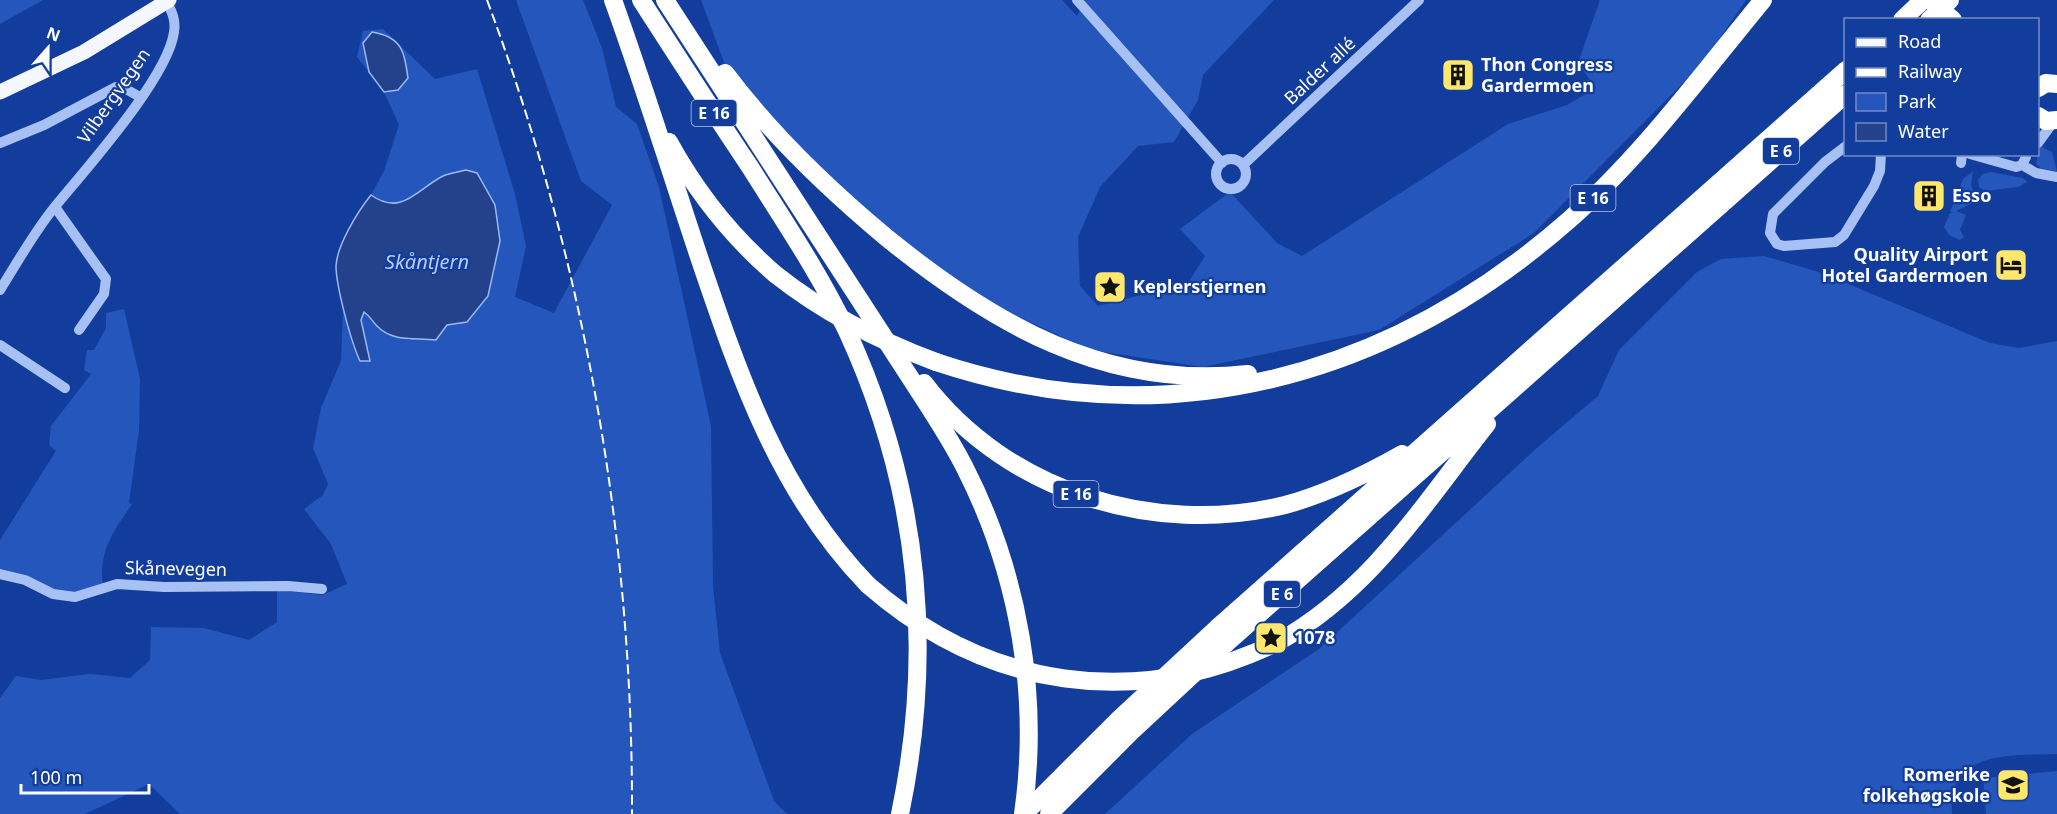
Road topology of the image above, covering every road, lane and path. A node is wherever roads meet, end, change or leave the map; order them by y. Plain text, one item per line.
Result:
1 (613, 0) edge
2 (641, 0) edge
3 (665, 0) edge
4 (674, 0) edge
5 (1077, 0) edge
6 (1419, 0) edge
7 (1763, 0) edge
8 (1915, 0) edge
9 (1923, 0) edge
10 (1930, 0) edge
11 (1950, 0) edge
12 (168, 1) edge
13 (1902, 18) edge
14 (1903, 18) edge
15 (1931, 18) edge
16 (1951, 18) edge
17 (1844, 71) edge
18 (0, 92) edge
19 (1844, 95) edge
20 (140, 97) junction
21 (649, 107) junction
22 (2049, 119) edge
23 (2039, 139) edge
24 (0, 143) edge
25 (1844, 147) edge
26 (1881, 156) edge
27 (1990, 157) edge
28 (2026, 158) edge
29 (1222, 163) junction
30 (1243, 165) junction
31 (2057, 177) edge
32 (52, 211) junction
33 (0, 290) edge
34 (872, 319) junction
35 (79, 330) dead end
36 (1377, 344) junction
37 (0, 345) edge
38 (1522, 381) junction
39 (65, 388) dead end
40 (1440, 429) junction
41 (0, 574) edge
42 (322, 589) dead end
43 (900, 814) edge
44 (1024, 814) edge
45 (1049, 814) edge

1 - 21 highway, E 16
2 - 43 highway, E 16
3 - 34 highway, E 16
4 - 36 highway, E 16
5 - 29 street
6 - 30 street, Balder allé
7 - 36 highway, E 16
8 - 13 highway
9 - 14 highway
10 - 16 highway, bridge
11 - 15 highway
12 - 18 main road
12 - 20 street, Vilbergvegen
17 - 40 highway, E 6
19 - 38 highway, E 6
20 - 24 street
20 - 32 street, Vilbergvegen
21 - 36 highway, E 16, bridge
21 - 38 highway, E 16, bridge
22 - 23 street
25 - 26 street
27 - 28 street
28 - 31 street
29 - 30 street
29 - 30 street
32 - 33 street, Vilbergvegen
32 - 35 street
34 - 40 highway, E 16
34 - 44 highway, E 16
37 - 39 street
38 - 45 highway, E 6
40 - 44 highway, E 6
41 - 42 street, Skånevegen

